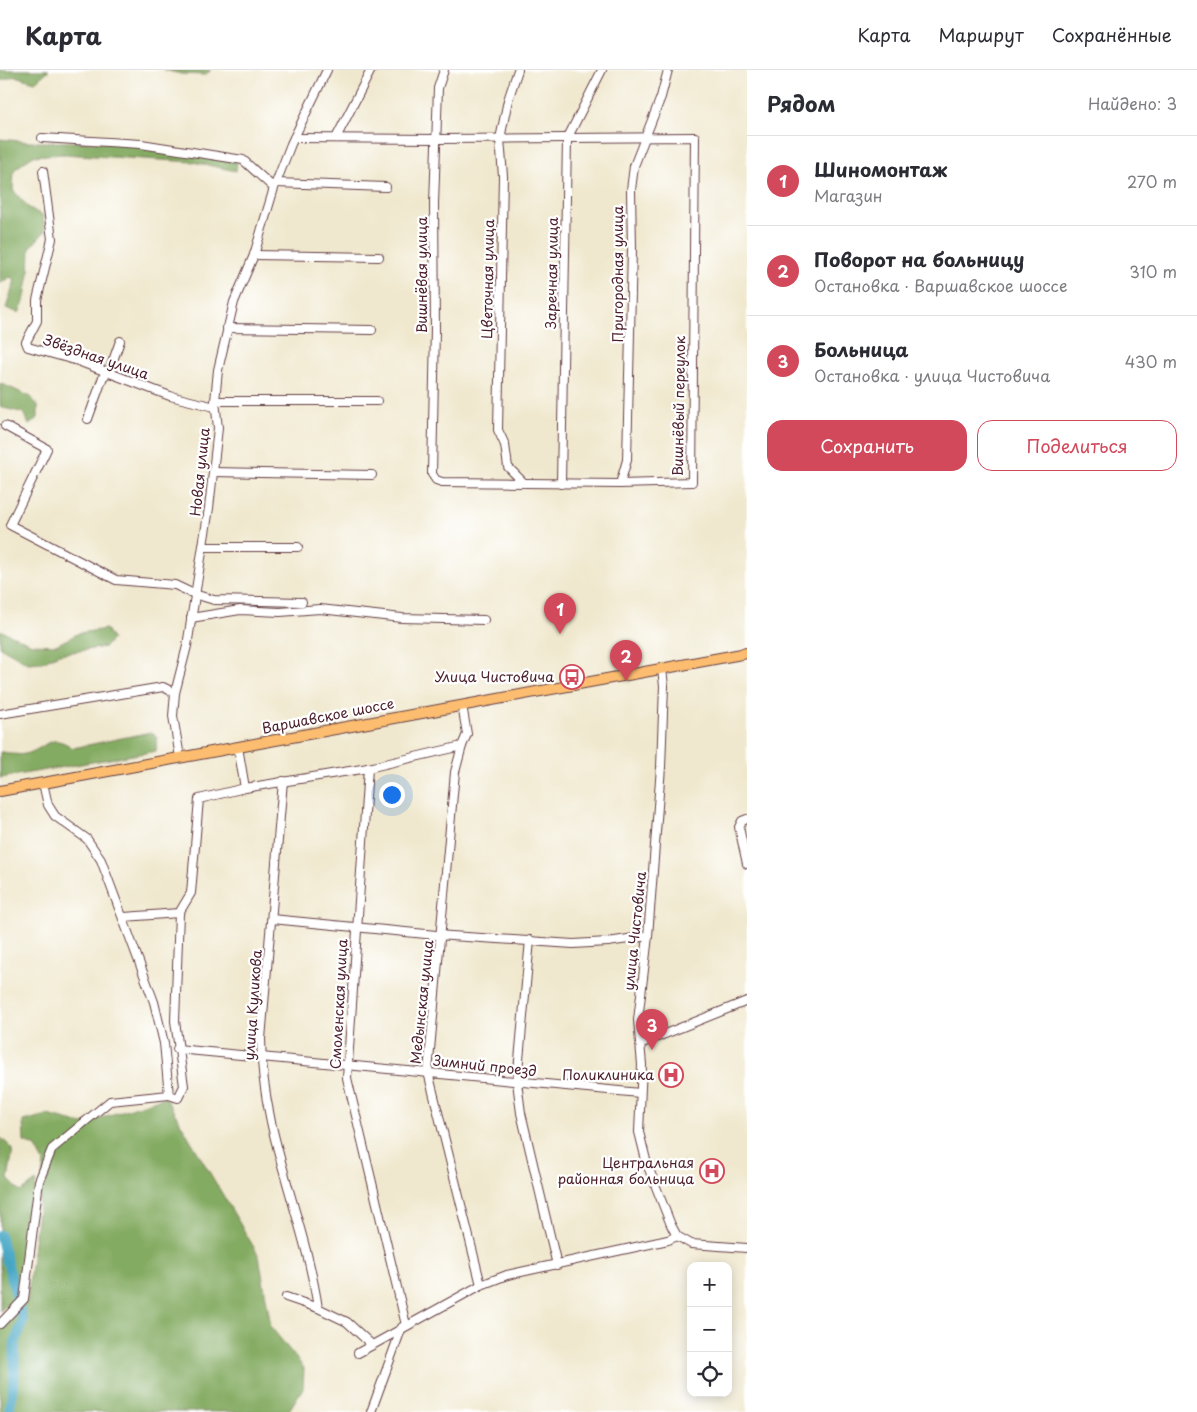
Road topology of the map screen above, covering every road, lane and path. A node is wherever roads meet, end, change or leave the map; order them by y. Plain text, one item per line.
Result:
1 (327, 70) edge
2 (371, 70) edge
3 (444, 70) edge
4 (518, 70) edge
5 (602, 70) edge
6 (668, 70) edge
7 (42, 138) dead end
8 (294, 138) junction
9 (336, 138) junction
10 (644, 138) junction
11 (500, 139) junction
12 (567, 139) junction
13 (436, 140) junction
14 (43, 170) dead end
15 (275, 186) junction
16 (386, 187) dead end
17 (254, 255) junction
18 (379, 257) dead end
19 (227, 328) junction
20 (372, 330) dead end
21 (120, 341) dead end
22 (109, 372) junction
23 (377, 401) dead end
24 (215, 404) junction
25 (88, 419) dead end
26 (5, 426) dead end
27 (214, 472) junction
28 (372, 475) dead end
29 (436, 480) joint
30 (524, 482) junction
31 (561, 484) junction
32 (620, 484) junction
33 (204, 547) junction
34 (298, 547) dead end
35 (194, 594) junction
36 (302, 602) dead end
37 (191, 618) junction
38 (484, 620) dead end
39 (747, 654) edge
40 (662, 669) junction
41 (175, 693) junction
42 (462, 705) junction
43 (0, 714) edge
44 (462, 746) junction
45 (238, 747) junction
46 (180, 757) junction
47 (368, 768) junction
48 (284, 781) junction
49 (44, 783) junction
50 (245, 788) junction
51 (0, 791) edge
52 (747, 819) edge
53 (747, 864) edge
54 (179, 913) junction
55 (124, 918) junction
56 (272, 919) junction
57 (356, 928) junction
58 (442, 934) junction
59 (648, 936) junction
60 (530, 940) junction
61 (747, 1001) edge
62 (158, 1019) junction
63 (175, 1021) junction
64 (640, 1044) junction
65 (177, 1049) junction
66 (261, 1058) junction
67 (347, 1065) junction
68 (428, 1072) junction
69 (518, 1082) junction
70 (640, 1092) junction
71 (169, 1095) junction
72 (678, 1236) junction
73 (747, 1248) edge
74 (557, 1265) junction
75 (482, 1285) junction
76 (286, 1297) dead end
77 (318, 1308) junction
78 (0, 1324) edge
79 (404, 1326) junction
80 (372, 1345) junction
81 (358, 1353) dead end
82 (371, 1412) edge

1 - 8 street, Новая улица
2 - 9 street
3 - 13 street, Вишнёвая улица
4 - 11 street, Цветочная улица
5 - 12 street, Заречная улица
6 - 10 street, Пригородная улица
7 - 15 street
8 - 9 street
8 - 15 street, Новая улица
9 - 13 street
10 - 12 street
10 - 32 street, Пригородная улица
10 - 32 street, Вишнёвый переулок
11 - 12 street
11 - 13 street
11 - 30 street, Цветочная улица
12 - 31 street, Заречная улица
13 - 29 street, Вишнёвая улица
14 - 22 street, Звёздная улица
15 - 16 street
15 - 17 street, Новая улица
17 - 18 street
17 - 19 street, Новая улица
19 - 20 street
19 - 24 street, Новая улица
21 - 22 street
22 - 24 street, Звёздная улица
22 - 25 street
23 - 24 street, Звёздная улица
24 - 27 street, Новая улица
26 - 35 street
27 - 28 street
27 - 33 street, Новая улица
29 - 30 street, Вишнёвый переулок
30 - 31 street, Вишнёвый переулок
31 - 32 street, Вишнёвый переулок
33 - 34 street
33 - 35 street, Новая улица
35 - 36 street
35 - 37 street, Новая улица
37 - 38 street
37 - 41 street, Новая улица
39 - 40 main road, Варшавское шоссе
40 - 42 main road, Варшавское шоссе
40 - 59 street, улица Чистовича
41 - 43 street
41 - 46 street, Новая улица
42 - 44 street, Медынская улица
42 - 45 main road, Варшавское шоссе
44 - 47 street
44 - 58 street, Медынская улица
45 - 46 main road, Варшавское шоссе
45 - 50 street
46 - 49 main road, Варшавское шоссе
47 - 48 street
47 - 57 street, Смоленская улица
48 - 50 street
48 - 56 street, улица Куликова
49 - 51 main road, Варшавское шоссе
49 - 55 street
50 - 54 street
52 - 53 street
54 - 55 street
54 - 63 street
55 - 62 street
56 - 57 street
56 - 66 street, улица Куликова
57 - 58 street
57 - 67 street, Смоленская улица
58 - 60 street
58 - 68 street, Медынская улица
59 - 60 street
59 - 64 street, улица Чистовича
60 - 69 street
61 - 64 street
62 - 63 street
62 - 71 street
63 - 65 street
64 - 70 street, улица Чистовича
65 - 66 street, Зимний проезд
65 - 71 street
66 - 67 street, Зимний проезд
66 - 77 street, улица Куликова
67 - 68 street, Зимний проезд
67 - 79 street, Смоленская улица
68 - 69 street, Зимний проезд
68 - 75 street, Медынская улица
69 - 70 street, Зимний проезд
69 - 74 street
70 - 72 street, улица Чистовича
71 - 78 street
72 - 73 street
72 - 74 street
74 - 75 street
75 - 79 street
76 - 77 street
77 - 80 street
79 - 80 street
79 - 82 street
80 - 81 street

